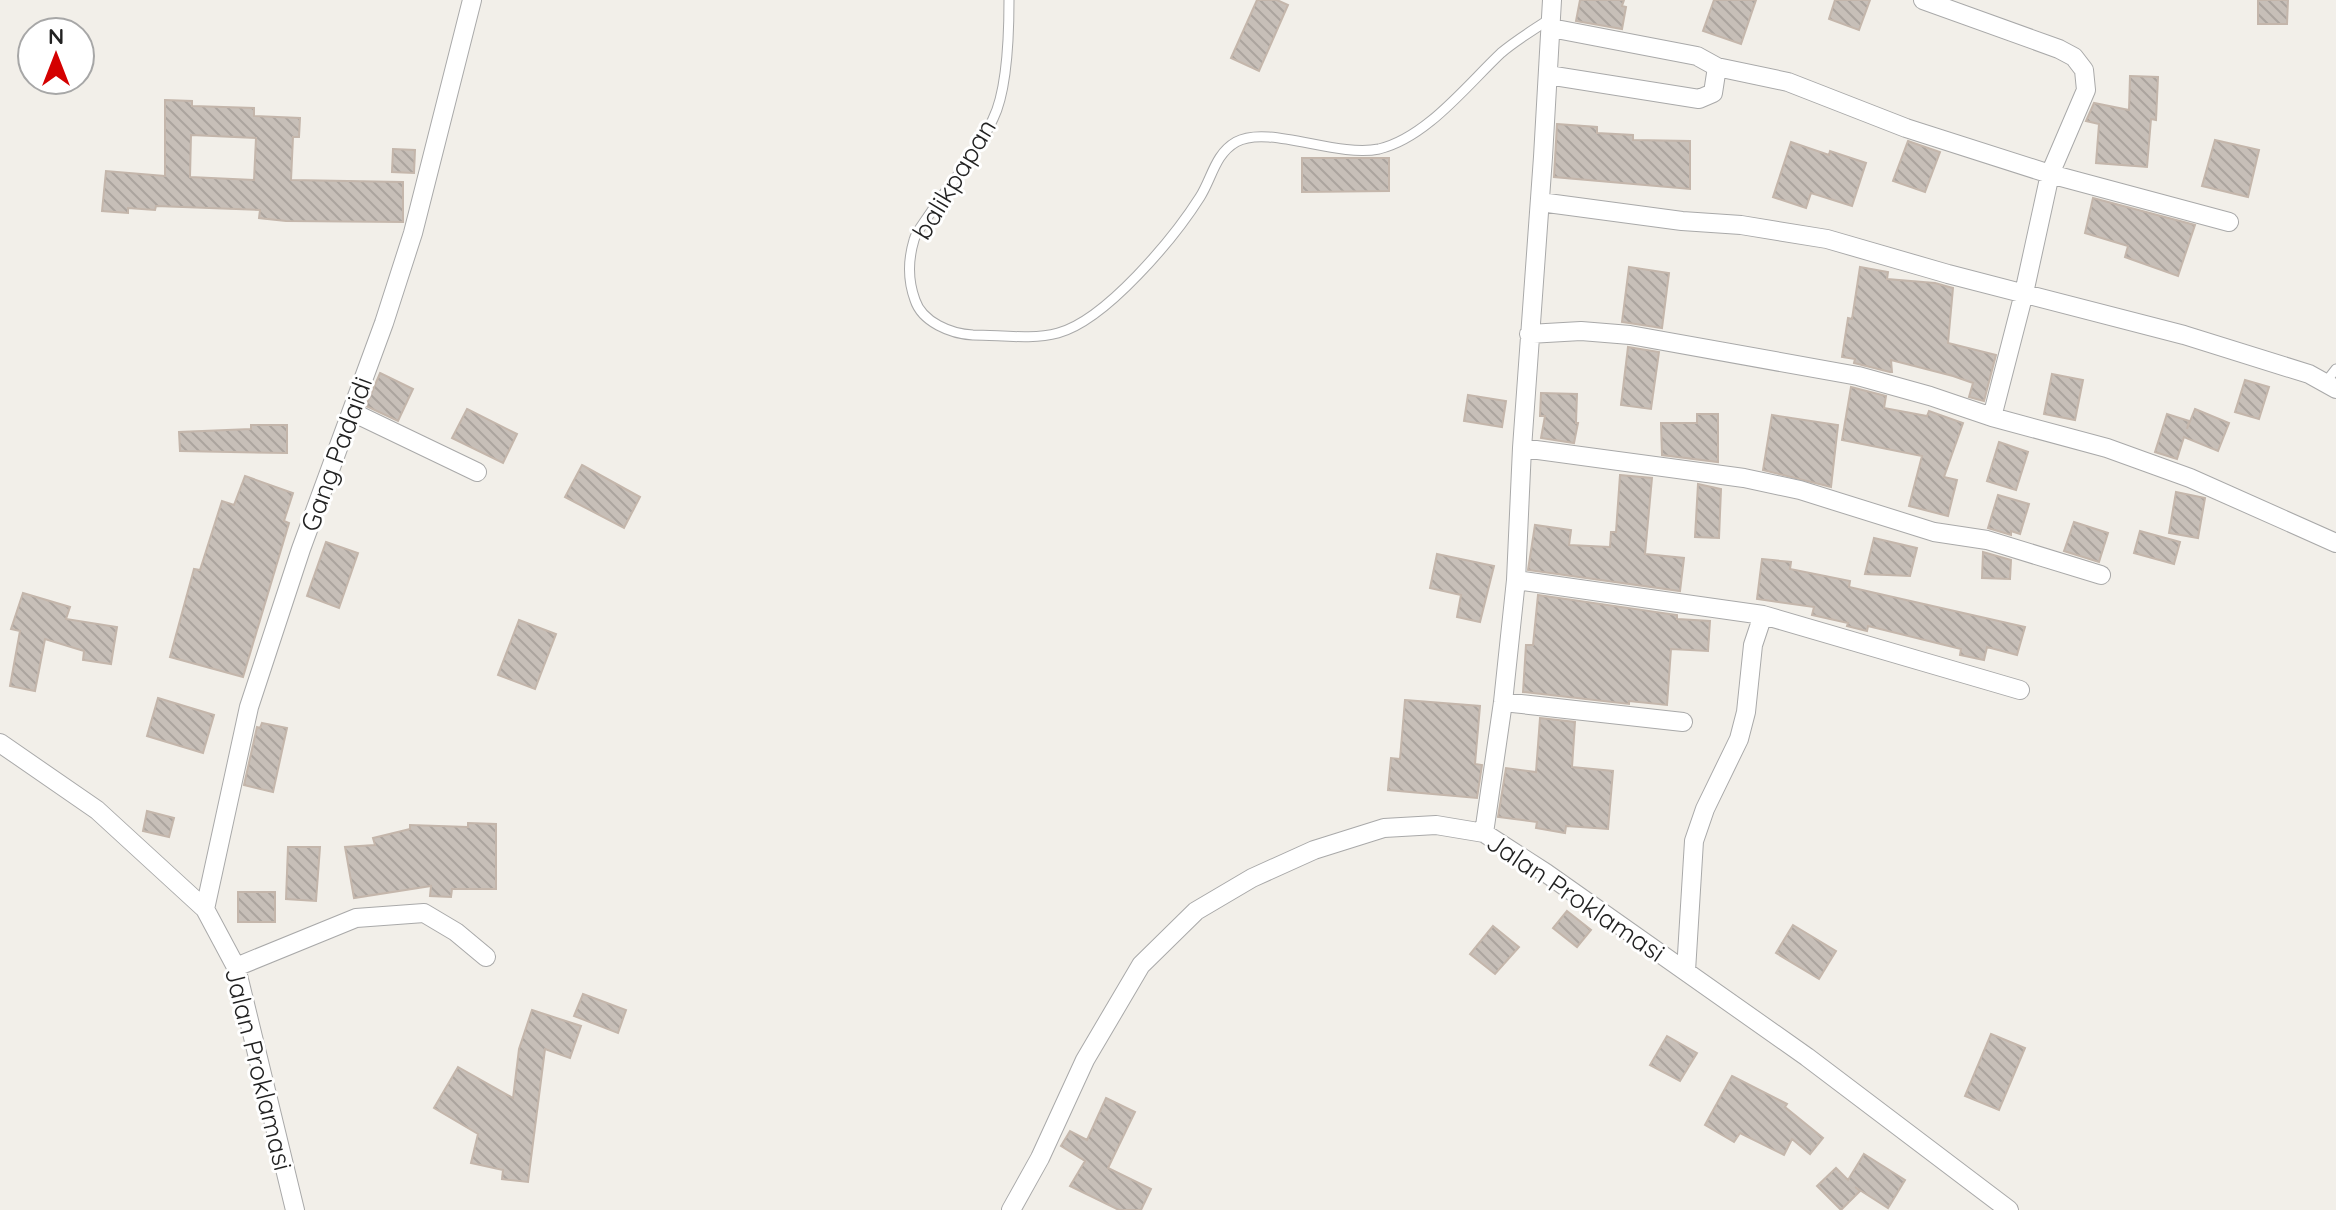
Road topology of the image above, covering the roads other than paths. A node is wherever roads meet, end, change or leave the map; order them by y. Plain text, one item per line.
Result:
1 (472, 0) edge
2 (1009, 0) edge
3 (1923, 0) edge
4 (1551, 16) edge
5 (1717, 67) junction
6 (1548, 75) junction
7 (2050, 174) junction
8 (1540, 202) junction
9 (2229, 222) dead end
10 (2024, 293) junction
11 (1529, 334) junction
12 (2332, 381) edge
13 (352, 412) junction
14 (1992, 417) junction
15 (1522, 448) junction
16 (477, 472) dead end
17 (2336, 543) edge
18 (2101, 575) dead end
19 (1516, 580) junction
20 (1763, 615) junction
21 (2020, 690) dead end
22 (1503, 702) junction
23 (1683, 722) dead end
24 (0, 743) edge
25 (1484, 833) junction
26 (205, 909) junction
27 (486, 957) dead end
28 (236, 967) junction
29 (1686, 971) junction
30 (295, 1210) edge
31 (1011, 1210) edge
32 (2009, 1210) edge

1 - 13 street, Gang Padaidi
2 - 4 lane, balikpapan
3 - 7 street
4 - 5 street
4 - 6 street
5 - 6 street
5 - 7 street
6 - 8 street
7 - 9 street
7 - 10 street
8 - 10 street
8 - 11 street
10 - 12 street
10 - 14 street
11 - 14 street
11 - 15 street
13 - 16 street
13 - 26 street, Gang Padaidi
14 - 17 street
15 - 18 street
15 - 19 street
19 - 20 street
19 - 22 street
20 - 21 street
20 - 29 street
22 - 23 street
22 - 25 street
24 - 26 street, Jalan Proklamasi
25 - 29 street, Jalan Proklamasi
25 - 31 street, Jalan Proklamasi
26 - 28 street, Jalan Proklamasi
27 - 28 street
28 - 30 street, Jalan Proklamasi
29 - 32 street, Jalan Proklamasi

